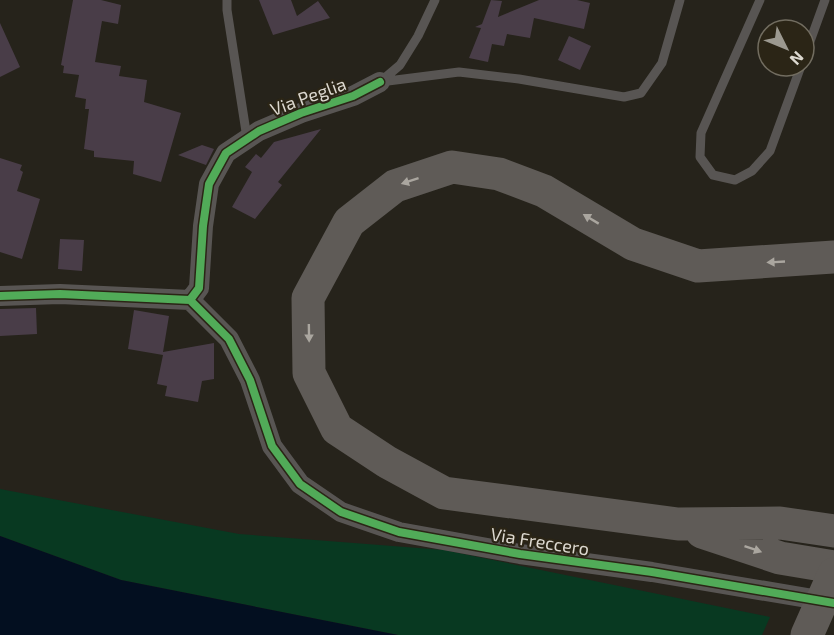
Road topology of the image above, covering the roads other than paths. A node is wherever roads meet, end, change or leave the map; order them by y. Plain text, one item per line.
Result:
1 (227, 0) edge
2 (435, 0) edge
3 (680, 0) edge
4 (760, 0) edge
5 (825, 0) edge
6 (816, 25) edge
7 (797, 78) edge
8 (380, 82) junction
9 (247, 138) junction
10 (834, 257) edge
11 (0, 296) edge
12 (190, 300) junction
13 (678, 524) junction
14 (834, 531) edge
15 (834, 567) edge
16 (834, 574) edge
17 (834, 603) edge
18 (807, 635) edge

1 - 9 lane
2 - 8 lane
3 - 8 lane
4 - 7 lane
5 - 6 lane
8 - 9 street, Via Peglia
9 - 12 street, Via Peglia
10 -> 13 highway
11 - 12 street
12 - 17 street, Via Freccero
13 - 14 highway
13 -> 15 highway
16 - 18 highway, bridge

